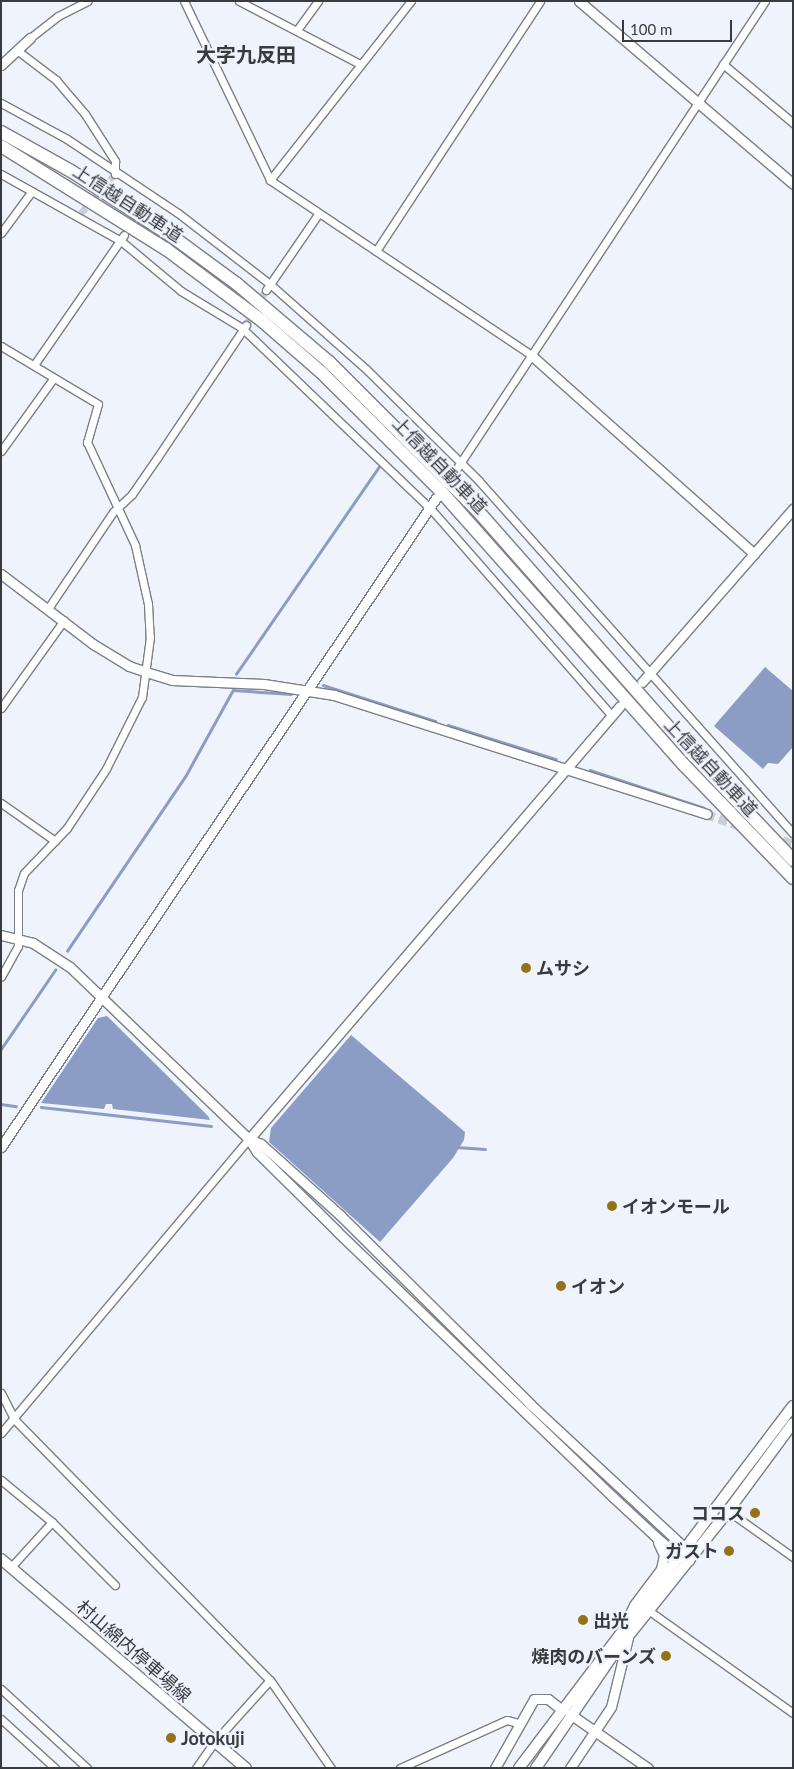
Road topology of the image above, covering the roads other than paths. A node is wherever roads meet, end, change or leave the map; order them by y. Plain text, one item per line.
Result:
1 (87, 1) edge
2 (184, 1) edge
3 (239, 1) edge
4 (318, 1) edge
5 (411, 1) edge
6 (540, 1) edge
7 (579, 1) edge
8 (765, 1) edge
9 (297, 30) junction
10 (30, 38) joint
11 (18, 50) junction
12 (360, 64) junction
13 (723, 64) junction
14 (1, 65) edge
15 (698, 101) junction
16 (1, 103) edge
17 (793, 123) edge
18 (1, 132) edge
19 (1, 146) edge
20 (1, 174) edge
21 (115, 174) junction
22 (270, 180) junction
23 (793, 184) edge
24 (32, 191) junction
25 (319, 213) junction
26 (1, 233) edge
27 (122, 238) junction
28 (376, 251) junction
29 (268, 287) junction
30 (244, 326) junction
31 (1, 346) edge
32 (531, 355) junction
33 (34, 365) junction
34 (53, 379) junction
35 (1, 451) edge
36 (460, 462) junction
37 (455, 471) dead end
38 (436, 498) dead end
39 (430, 508) junction
40 (120, 509) junction
41 (793, 509) edge
42 (754, 554) junction
43 (1, 574) edge
44 (49, 607) junction
45 (64, 620) junction
46 (146, 672) junction
47 (648, 674) junction
48 (642, 682) dead end
49 (308, 689) junction
50 (620, 706) dead end
51 (1, 708) edge
52 (612, 716) junction
53 (565, 771) junction
54 (1, 803) edge
55 (706, 814) tunnel mouth
56 (793, 833) edge
57 (55, 841) junction
58 (793, 860) edge
59 (793, 878) edge
60 (1, 935) edge
61 (19, 938) junction
62 (1, 976) edge
63 (101, 997) junction
64 (249, 1139) junction
65 (1, 1147) edge
66 (1, 1393) edge
67 (793, 1406) edge
68 (14, 1419) junction
69 (793, 1423) edge
70 (1, 1433) edge
71 (1, 1480) edge
72 (728, 1511) junction
73 (52, 1522) junction
74 (654, 1536) junction
75 (682, 1552) junction
76 (793, 1557) edge
77 (1, 1559) edge
78 (689, 1560) junction
79 (11, 1567) junction
80 (115, 1586) dead end
81 (648, 1610) junction
82 (624, 1633) junction
83 (270, 1680) junction
84 (1, 1689) edge
85 (566, 1712) junction
86 (793, 1713) edge
87 (1, 1719) edge
88 (518, 1723) junction
89 (596, 1732) junction
90 (214, 1741) junction
91 (55, 1768) edge
92 (87, 1768) edge
93 (196, 1768) edge
94 (246, 1768) edge
95 (331, 1768) edge
96 (400, 1768) edge
97 (495, 1768) edge
98 (519, 1768) edge
99 (536, 1768) edge
100 (570, 1768) edge
101 (648, 1768) edge

1 - 10 street
2 - 22 street
3 - 9 street
4 - 9 street
5 - 12 street
6 - 28 street
7 - 15 street
8 - 13 street
9 - 12 street
10 - 11 street
11 - 14 street
11 - 21 street
12 - 22 street
13 - 15 street
13 - 17 street
15 - 23 street
15 - 32 street
16 - 21 street
18 - 58 highway, 上信越自動車道
19 - 59 highway, 上信越自動車道
20 - 24 street
21 - 29 street
22 - 25 street
24 - 26 street
24 - 27 street
25 - 28 street
25 - 29 street
27 - 30 street
27 - 33 street
28 - 32 street
29 - 36 street
30 - 39 street
30 - 40 street
31 - 33 street
32 - 36 street
32 - 42 street
33 - 34 street
34 - 35 street
34 - 40 street
36 - 37 street
36 - 47 street
38 - 39 street
39 - 49 street
39 - 52 street
40 - 44 street
40 - 46 street
41 - 42 street
42 - 47 street
43 - 44 street
44 - 45 street
45 - 46 street
45 - 51 street
46 - 49 street
46 - 57 street
47 - 48 street
47 - 56 street
49 - 53 street
49 - 63 street
50 - 52 street
52 - 53 street
53 - 55 street
53 - 64 street
54 - 57 street
57 - 61 street
60 - 61 street
61 - 62 street
61 - 63 street
63 - 64 street
63 - 65 street
64 - 68 street
64 - 74 street
64 - 75 street
66 - 68 street
67 - 75 main road
68 - 70 street
68 - 83 street
69 - 72 main road
71 - 73 street
72 - 76 street
72 - 78 main road
73 - 79 street
73 - 80 street
74 - 75 street
74 - 82 street
75 - 78 street
75 - 82 main road
77 - 79 main road, 村山綿内停車場線
78 - 81 main road
79 - 90 main road, 村山綿内停車場線
81 - 82 main road
81 - 86 street
82 - 85 main road
82 - 89 street
83 - 90 street
83 - 95 street
84 - 92 street
85 - 88 street
85 - 89 street
85 - 98 main road
85 - 99 main road
87 - 91 street
88 - 96 street
88 - 97 street
89 - 100 street
89 - 101 street
90 - 93 street
90 - 94 main road, 村山綿内停車場線

